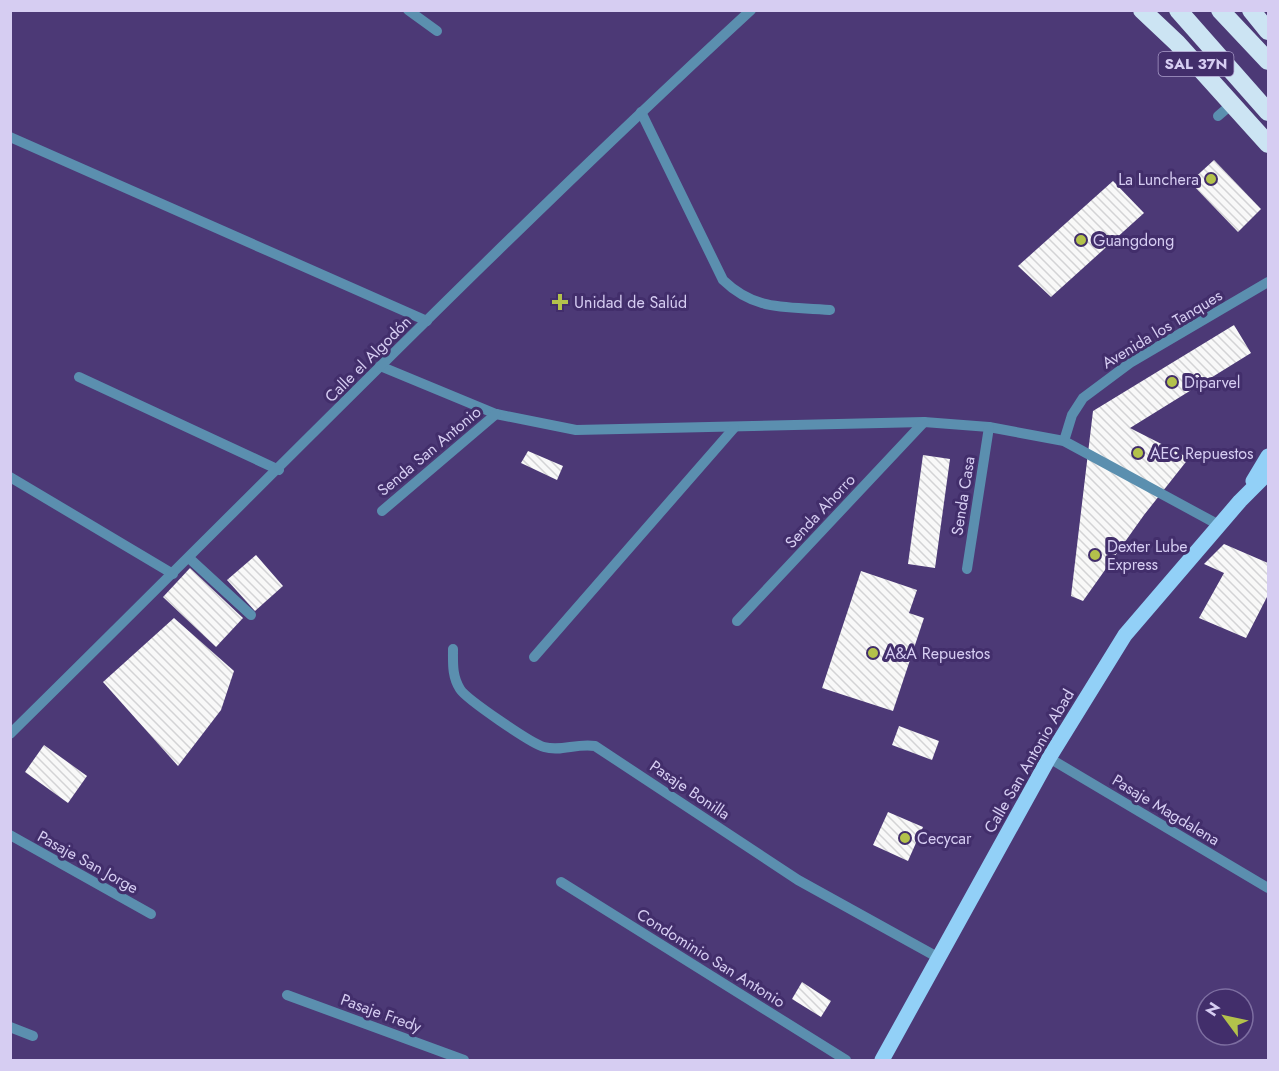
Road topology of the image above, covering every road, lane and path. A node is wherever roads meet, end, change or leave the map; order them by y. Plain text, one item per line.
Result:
1 (408, 10) edge
2 (751, 10) edge
3 (1142, 10) edge
4 (1178, 10) edge
5 (1220, 10) edge
6 (1251, 10) edge
7 (438, 31) dead end
8 (1269, 31) edge
9 (1269, 60) edge
10 (1232, 104) junction
11 (641, 112) junction
12 (1269, 112) edge
13 (1218, 116) dead end
14 (10, 137) edge
15 (1269, 144) edge
16 (1269, 282) edge
17 (830, 310) dead end
18 (427, 321) junction
19 (380, 366) junction
20 (79, 377) dead end
21 (496, 414) junction
22 (924, 422) junction
23 (989, 427) junction
24 (734, 428) junction
25 (1064, 441) junction
26 (1269, 456) edge
27 (279, 470) junction
28 (1269, 473) edge
29 (10, 477) edge
30 (1240, 501) junction
31 (382, 510) dead end
32 (1219, 525) junction
33 (189, 558) junction
34 (967, 569) dead end
35 (173, 574) junction
36 (251, 615) dead end
37 (737, 621) dead end
38 (453, 649) dead end
39 (534, 657) dead end
40 (10, 734) edge
41 (1049, 758) junction
42 (10, 835) edge
43 (561, 882) dead end
44 (1269, 888) edge
45 (152, 914) dead end
46 (939, 958) junction
47 (287, 994) dead end
48 (10, 1027) edge
49 (33, 1036) dead end
50 (464, 1060) edge
51 (846, 1060) edge
52 (882, 1060) edge

1 - 7 street
2 - 11 street, Calle el Algodón
3 - 10 highway, SAL 37N
4 - 12 highway, SAL 37N
5 - 9 highway, SAL 37N
6 - 8 highway
10 - 13 street
10 - 15 highway, SAL 37N
11 - 17 street
11 - 18 street, Calle el Algodón
14 - 18 street
16 - 25 street, Avenida los Tanques
18 - 19 street, Calle el Algodón
19 - 21 street
19 - 27 street, Calle el Algodón
20 - 27 street
21 - 24 street
21 - 31 street, Senda San Antonio
22 - 23 street
22 - 24 street
22 - 37 street, Senda Ahorro
23 - 25 street
23 - 34 street, Senda Casa
24 - 39 street
25 - 32 street
26 - 30 main road, Calle San Antonio Abad
27 - 33 street, Calle el Algodón
28 - 30 main road, Calle San Antonio Abad
29 - 35 street
30 - 32 main road, Calle San Antonio Abad
32 - 41 main road, Calle San Antonio Abad
33 - 35 street, Calle el Algodón
33 - 36 street
35 - 40 street, Calle el Algodón
38 - 46 street, Pasaje Bonilla
41 - 44 street, Pasaje Magdalena
41 - 46 main road, Calle San Antonio Abad
42 - 45 street, Pasaje San Jorge
43 - 51 street, Condominio San Antonio
46 - 52 main road, Calle San Antonio Abad
47 - 50 street, Pasaje Fredy
48 - 49 street

